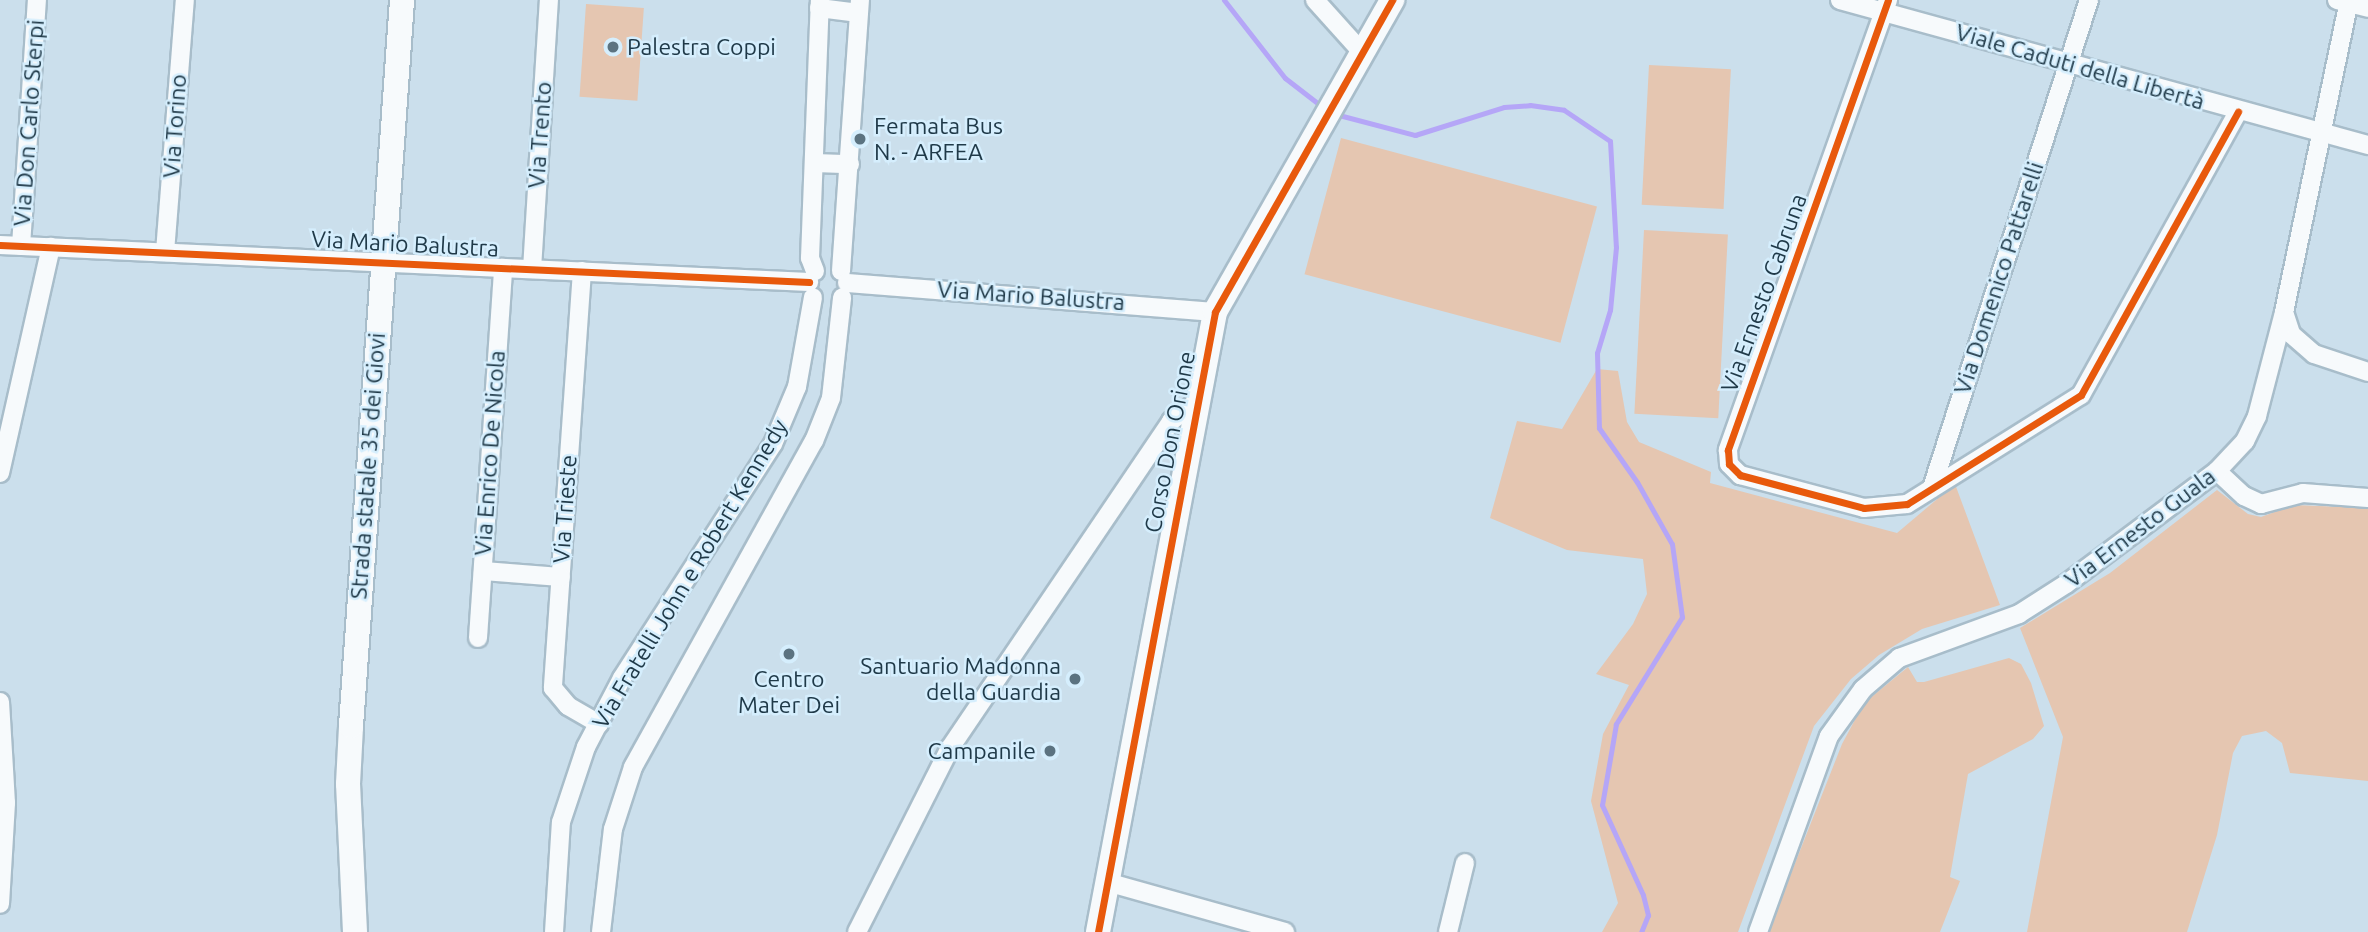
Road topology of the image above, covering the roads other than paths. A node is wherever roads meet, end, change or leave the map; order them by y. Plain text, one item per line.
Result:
1 (37, 0) edge
2 (185, 0) edge
3 (402, 0) edge
4 (549, 0) edge
5 (1315, 0) edge
6 (1392, 0) edge
7 (1840, 0) edge
8 (2089, 0) edge
9 (2345, 1) edge
10 (820, 4) edge
11 (860, 6) edge
12 (1886, 6) edge
13 (2368, 8) edge
14 (1361, 51) junction
15 (2068, 65) junction
16 (2238, 112) junction
17 (2321, 135) junction
18 (2368, 145) edge
19 (815, 163) junction
20 (850, 164) junction
21 (0, 245) edge
22 (21, 246) junction
23 (51, 247) junction
24 (165, 252) junction
25 (382, 263) junction
26 (503, 268) junction
27 (532, 269) junction
28 (582, 271) junction
29 (812, 283) junction
30 (843, 284) junction
31 (1215, 312) junction
32 (2284, 312) junction
33 (2368, 372) edge
34 (1196, 403) junction
35 (2217, 471) junction
36 (0, 473) edge
37 (1932, 488) junction
38 (2368, 498) edge
39 (483, 571) junction
40 (561, 577) junction
41 (478, 638) dead end
42 (0, 702) edge
43 (599, 724) junction
44 (1465, 863) dead end
45 (1107, 882) junction
46 (0, 904) edge
47 (355, 932) edge
48 (554, 932) edge
49 (601, 932) edge
50 (857, 932) edge
51 (1098, 932) edge
52 (1285, 932) edge
53 (1448, 932) edge
54 (1758, 932) edge

1 - 22 street, Via Don Carlo Sterpi
2 - 24 street, Via Torino
3 - 25 street, Strada statale 35 dei Giovi
4 - 27 street, Via Trento
5 - 14 street
6 - 14 street, Corso Don Orione
7 - 12 street, Viale Caduti della Libertà
8 - 15 street, Via Domenico Pattarelli
9 - 13 street
9 - 17 street, Via Ernesto Guala
10 - 11 street
10 - 19 street, Via Fratelli John e Robert Kennedy
11 - 20 street, Via Fratelli John e Robert Kennedy
12 - 15 street, Viale Caduti della Libertà
12 - 37 street, Via Ernesto Cabruna
14 - 31 street, Corso Don Orione
15 - 16 street, Viale Caduti della Libertà
15 - 37 street, Via Domenico Pattarelli
16 - 17 street, Viale Caduti della Libertà
16 - 37 street
17 - 18 street, Viale Caduti della Libertà
17 - 32 street, Via Ernesto Guala
19 - 20 street
19 - 29 street, Via Fratelli John e Robert Kennedy
20 - 30 street, Via Fratelli John e Robert Kennedy
21 - 22 street, Via Mario Balustra
22 - 23 street, Via Mario Balustra
23 - 24 street, Via Mario Balustra
23 - 36 street
24 - 25 street, Via Mario Balustra
25 - 26 street, Via Mario Balustra
25 - 47 street, Strada statale 35 dei Giovi
26 - 27 street, Via Mario Balustra
26 - 39 street, Via Enrico De Nicola
27 - 28 street, Via Mario Balustra
28 - 29 street, Via Mario Balustra
28 - 40 street, Via Trieste
29 - 30 street
29 - 30 street
29 - 43 street, Via Fratelli John e Robert Kennedy
30 - 31 street, Via Mario Balustra
30 - 49 street, Via Fratelli John e Robert Kennedy
31 - 34 street, Corso Don Orione
32 - 33 street
32 - 35 street, Via Ernesto Guala
34 - 45 street, Corso Don Orione
34 - 50 street
35 - 38 street
35 - 54 street, Via Ernesto Guala
39 - 40 street
39 - 41 street, Via Enrico De Nicola
40 - 43 street, Via Trieste
42 - 46 street
43 - 48 street, Via Fratelli John e Robert Kennedy
44 - 53 street
45 - 51 street, Corso Don Orione
45 - 52 street

